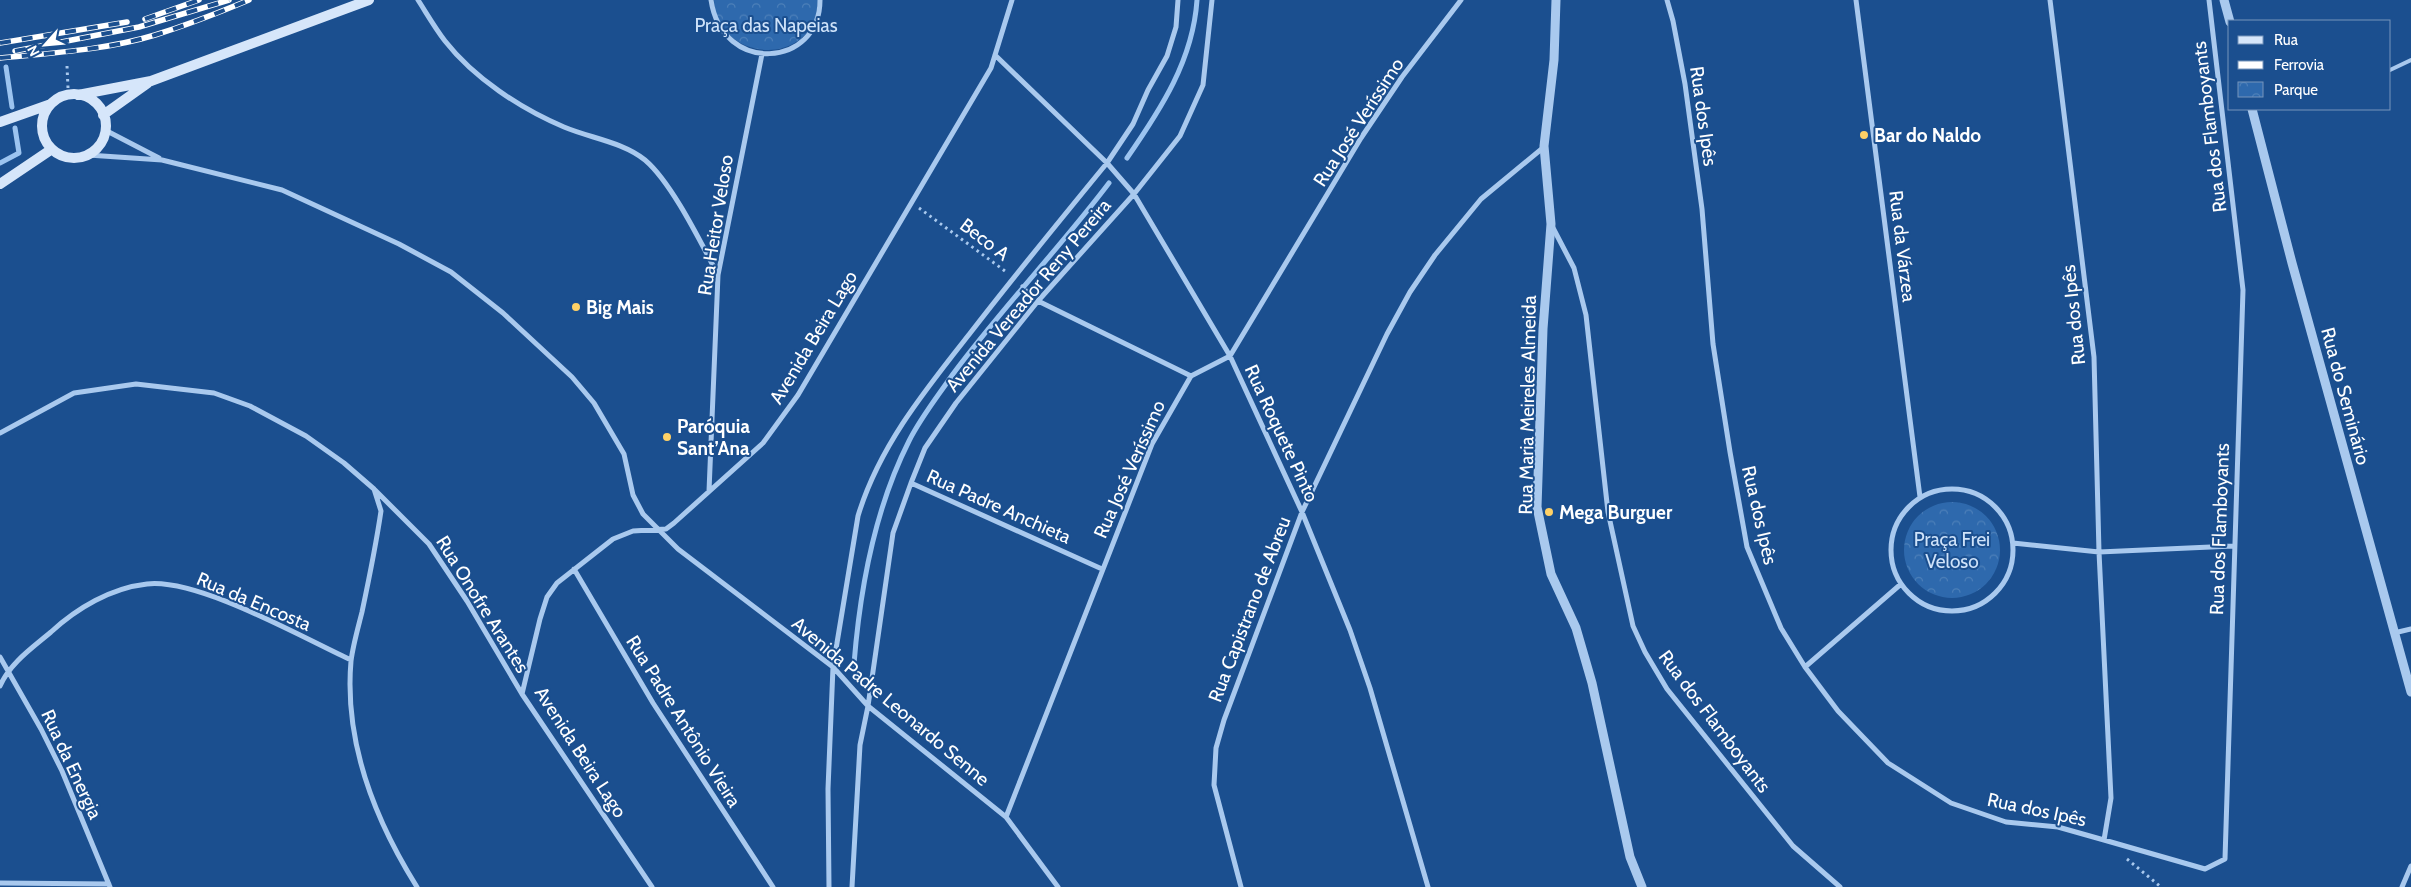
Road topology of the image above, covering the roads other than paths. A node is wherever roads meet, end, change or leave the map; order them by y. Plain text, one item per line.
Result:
1 (369, 0) edge
2 (418, 0) edge
3 (711, 0) edge
4 (820, 0) edge
5 (1012, 0) edge
6 (1178, 0) edge
7 (1212, 0) edge
8 (1461, 0) edge
9 (1556, 0) edge
10 (1667, 0) edge
11 (1856, 0) edge
12 (2050, 0) edge
13 (2209, 0) edge
14 (2224, 0) edge
15 (2229, 20) edge
16 (762, 54) junction
17 (995, 55) junction
18 (2411, 60) edge
19 (2391, 70) edge
20 (151, 81) junction
21 (73, 95) junction
22 (51, 104) junction
23 (2252, 110) edge
24 (103, 114) junction
25 (0, 122) edge
26 (105, 130) junction
27 (1544, 146) junction
28 (52, 150) junction
29 (88, 155) junction
30 (162, 160) junction
31 (1106, 163) junction
32 (0, 184) edge
33 (1134, 194) junction
34 (1551, 224) junction
35 (718, 275) junction
36 (1038, 301) junction
37 (1230, 356) junction
38 (1191, 376) junction
39 (0, 433) edge
40 (910, 483) junction
41 (374, 489) junction
42 (709, 491) junction
43 (1920, 497) junction
44 (1302, 512) junction
45 (656, 530) junction
46 (2013, 543) junction
47 (2233, 546) junction
48 (2100, 552) junction
49 (574, 569) junction
50 (1102, 569) junction
51 (1901, 584) junction
52 (2411, 629) edge
53 (2394, 633) junction
54 (0, 657) edge
55 (351, 660) junction
56 (833, 667) junction
57 (1805, 667) junction
58 (7, 671) junction
59 (0, 686) edge
60 (2411, 692) edge
61 (522, 694) junction
62 (868, 706) junction
63 (1006, 817) junction
64 (2104, 840) junction
65 (2411, 866) edge
66 (0, 883) edge
67 (110, 886) edge
68 (417, 887) edge
69 (652, 887) edge
70 (773, 887) edge
71 (829, 887) edge
72 (852, 887) edge
73 (1058, 887) edge
74 (1241, 887) edge
75 (1428, 887) edge
76 (1642, 887) edge
77 (1840, 887) edge
78 (2402, 887) edge

1 - 20 main road
2 - 35 street
3 - 16 street
4 - 16 street
5 - 17 street, Avenida Beira Lago
6 - 31 street, Avenida Vereador Reny Pereira
7 - 33 street, Avenida Vereador Reny Pereira
8 - 37 street, Rua José Veríssimo
9 - 27 street, Rua Maria Meireles Almeida
10 - 57 street, Rua dos Ipês
11 - 43 street, Rua da Várzea
12 - 48 street, Rua dos Ipês
13 - 47 street, Rua dos Flamboyants
14 - 15 street
16 - 35 street, Rua Heitor Veloso
17 - 31 street, Rua Roquete Pinto
17 - 42 street, Avenida Beira Lago
18 - 19 lane
20 - 21 main road
20 - 24 main road
21 - 22 main road
21 - 24 main road
22 - 25 main road
22 - 28 main road
23 - 53 street, Rua do Seminário
24 - 26 main road
26 - 29 main road
26 - 30 street, Avenida Padre Leonardo Senne
27 - 34 street, Rua Maria Meireles Almeida
27 - 44 street, Rua Capistrano de Abreu
28 - 29 main road
28 - 32 main road
29 - 30 street, Avenida Padre Leonardo Senne
30 - 45 street, Avenida Padre Leonardo Senne
31 - 33 street, Rua Roquete Pinto
31 - 56 street, Avenida Vereador Reny Pereira
33 - 36 street, Avenida Vereador Reny Pereira
33 - 37 street, Rua Roquete Pinto
34 - 76 street, Rua Maria Meireles Almeida
34 - 77 street, Rua dos Flamboyants
35 - 42 street, Rua Heitor Veloso
36 - 38 street
36 - 40 street, Avenida Vereador Reny Pereira
37 - 38 street
37 - 44 street, Rua Roquete Pinto
38 - 50 street, Rua José Veríssimo
39 - 41 street, Rua Onofre Arantes
40 - 50 street, Rua Padre Anchieta
40 - 62 street, Avenida Vereador Reny Pereira
41 - 55 street
41 - 61 street, Rua Onofre Arantes
42 - 45 street, Avenida Beira Lago
43 - 46 street
43 - 51 street
44 - 74 street, Rua Capistrano de Abreu
44 - 75 street, Rua Roquete Pinto
45 - 49 street, Avenida Beira Lago
45 - 56 street, Avenida Padre Leonardo Senne
46 - 48 street
46 - 51 street
47 - 48 street
47 - 64 street, Rua dos Flamboyants
48 - 64 street, Rua dos Ipês
49 - 61 street, Avenida Beira Lago
49 - 70 street, Rua Padre Antônio Vieira
50 - 63 street, Rua José Veríssimo
51 - 57 street
52 - 53 street
53 - 60 street, Rua do Seminário
54 - 58 street, Rua da Energia
55 - 58 street, Rua da Encosta
55 - 68 street
56 - 62 street, Avenida Padre Leonardo Senne
56 - 71 street, Avenida Vereador Reny Pereira
57 - 64 street, Rua dos Ipês
58 - 59 street, Rua da Encosta
58 - 67 street, Rua da Energia
61 - 69 street, Avenida Beira Lago
62 - 63 street, Avenida Padre Leonardo Senne
62 - 72 street, Avenida Vereador Reny Pereira
63 - 73 street, Avenida Padre Leonardo Senne
65 - 78 street
66 - 67 street

